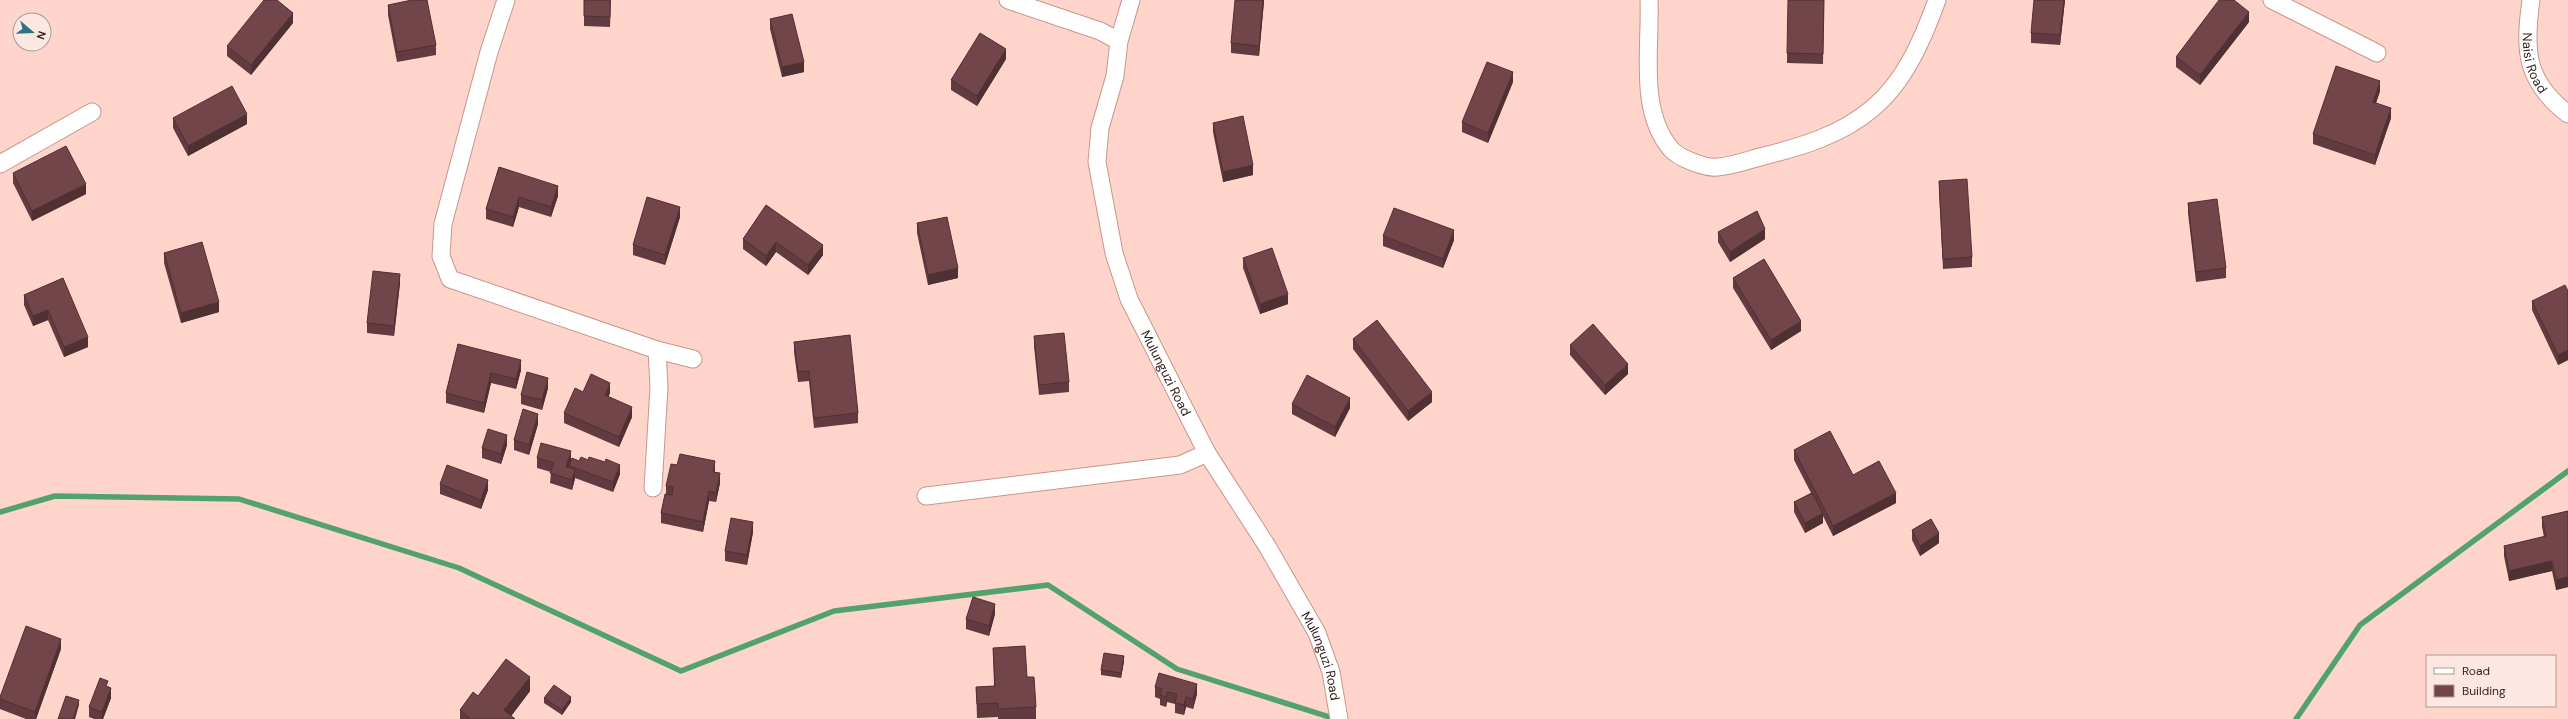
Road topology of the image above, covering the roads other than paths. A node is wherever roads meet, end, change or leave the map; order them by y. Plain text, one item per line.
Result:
1 (506, 0) edge
2 (1008, 0) edge
3 (1131, 0) edge
4 (1649, 0) edge
5 (1937, 0) edge
6 (2272, 0) edge
7 (2530, 0) edge
8 (1119, 41) junction
9 (2377, 53) dead end
10 (92, 112) dead end
11 (2568, 114) edge
12 (0, 164) edge
13 (656, 350) junction
14 (693, 359) dead end
15 (1207, 453) junction
16 (653, 488) dead end
17 (926, 496) dead end
18 (1339, 719) edge

1 - 13 street
2 - 8 street
3 - 8 street, Mulunguzi Road
4 - 5 street
6 - 9 street
7 - 11 street, Naisi Road
8 - 15 street, Mulunguzi Road
10 - 12 street
13 - 14 street
13 - 16 street
15 - 17 street
15 - 18 street, Mulunguzi Road

